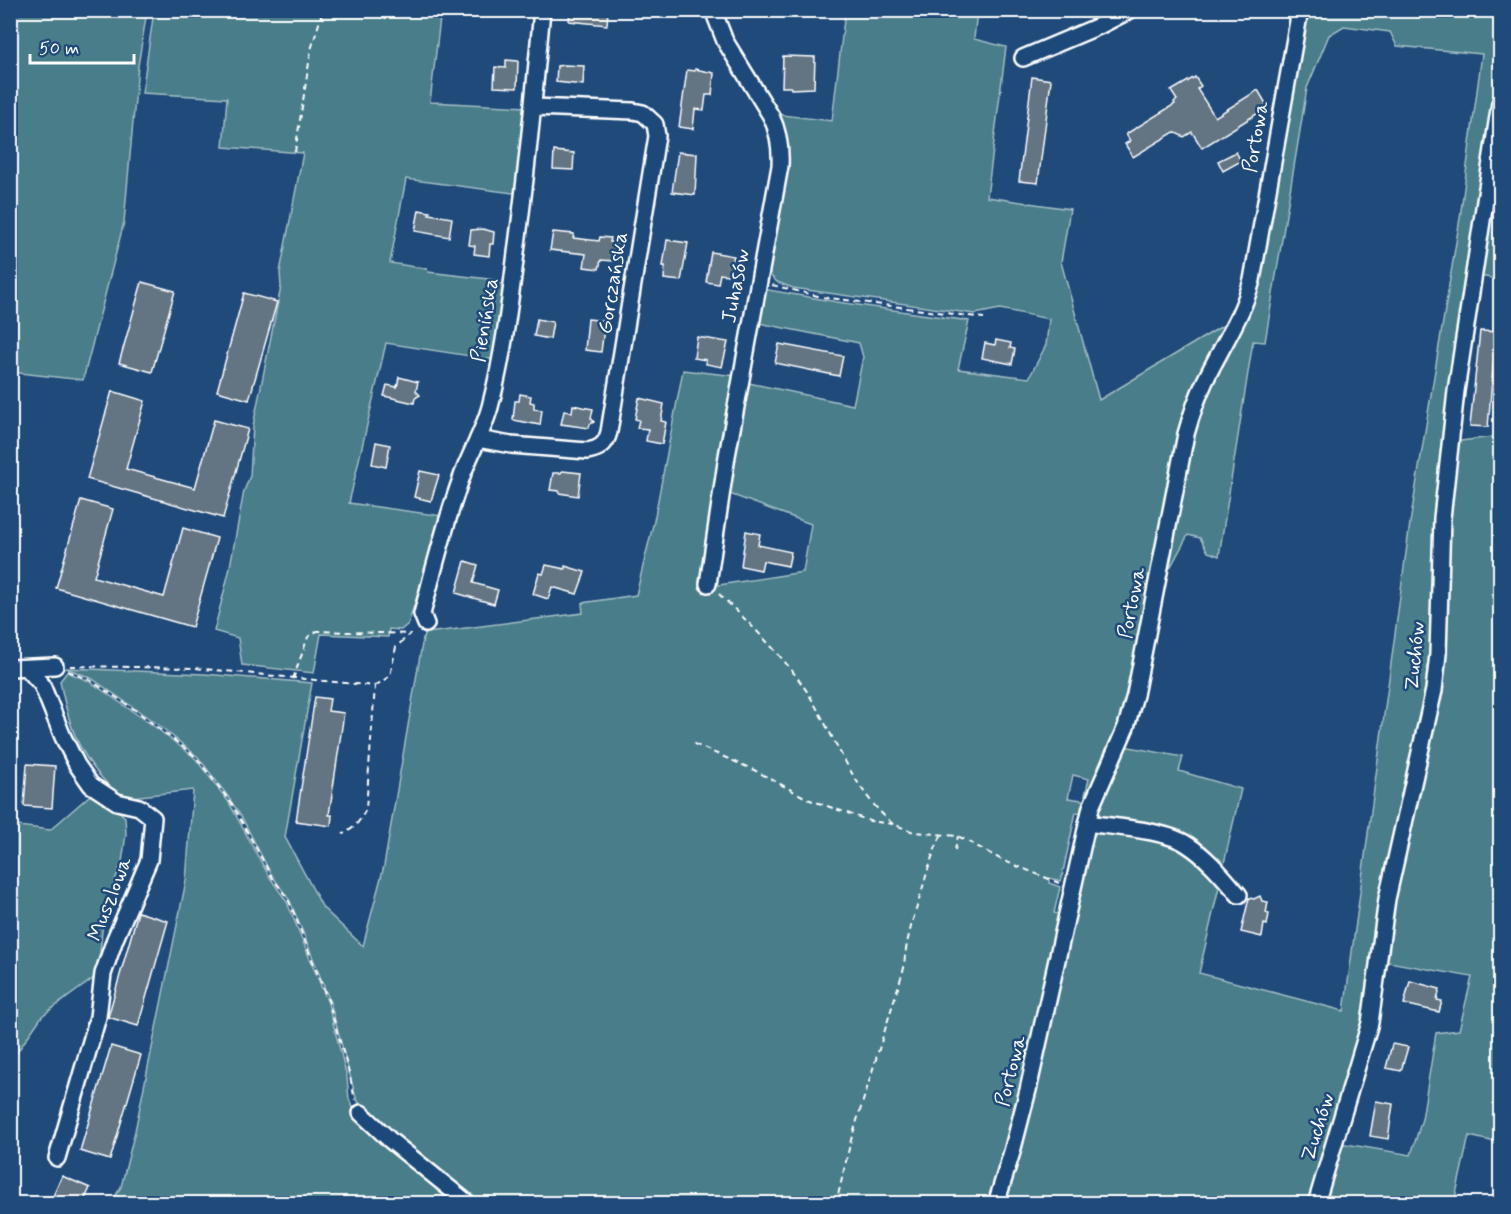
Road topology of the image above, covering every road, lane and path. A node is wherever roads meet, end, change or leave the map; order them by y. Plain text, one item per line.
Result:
1 (322, 10) edge
2 (542, 10) edge
3 (713, 10) edge
4 (1130, 10) edge
5 (1300, 10) edge
6 (1023, 58) dead end
7 (1500, 103) edge
8 (534, 107) junction
9 (295, 152) dead end
10 (758, 282) junction
11 (984, 318) dead end
12 (478, 439) junction
13 (708, 584) joint
14 (426, 624) joint
15 (411, 634) junction
16 (55, 666) junction
17 (27, 668) junction
18 (10, 669) edge
19 (293, 679) junction
20 (375, 687) junction
21 (694, 744) dead end
22 (1087, 823) junction
23 (893, 825) junction
24 (343, 834) dead end
25 (942, 834) junction
26 (958, 836) junction
27 (955, 850) dead end
28 (1073, 888) junction
29 (1239, 895) dead end
30 (362, 1113) joint
31 (57, 1158) dead end
32 (467, 1203) edge
33 (836, 1203) edge
34 (996, 1203) edge
35 (1316, 1203) edge

1 - 9 path
2 - 8 street, Pienińska
3 - 10 street, Juhasów
4 - 6 street
5 - 22 street, Portowa
7 - 35 street, Zuchów
8 - 12 street, Pienińska
8 - 12 street, Gorczańska
10 - 11 path
10 - 13 street, Juhasów
12 - 14 street, Pienińska
13 - 23 path
14 - 15 path
15 - 19 path
15 - 20 path
16 - 17 street
16 - 19 path
16 - 30 path
17 - 18 street
17 - 31 street, Muszlowa
19 - 20 path
20 - 24 path
21 - 23 path
22 - 28 street, Portowa
22 - 29 street
23 - 25 path
25 - 26 path
25 - 33 path
26 - 27 path
26 - 28 path
28 - 34 street, Portowa
30 - 32 street

